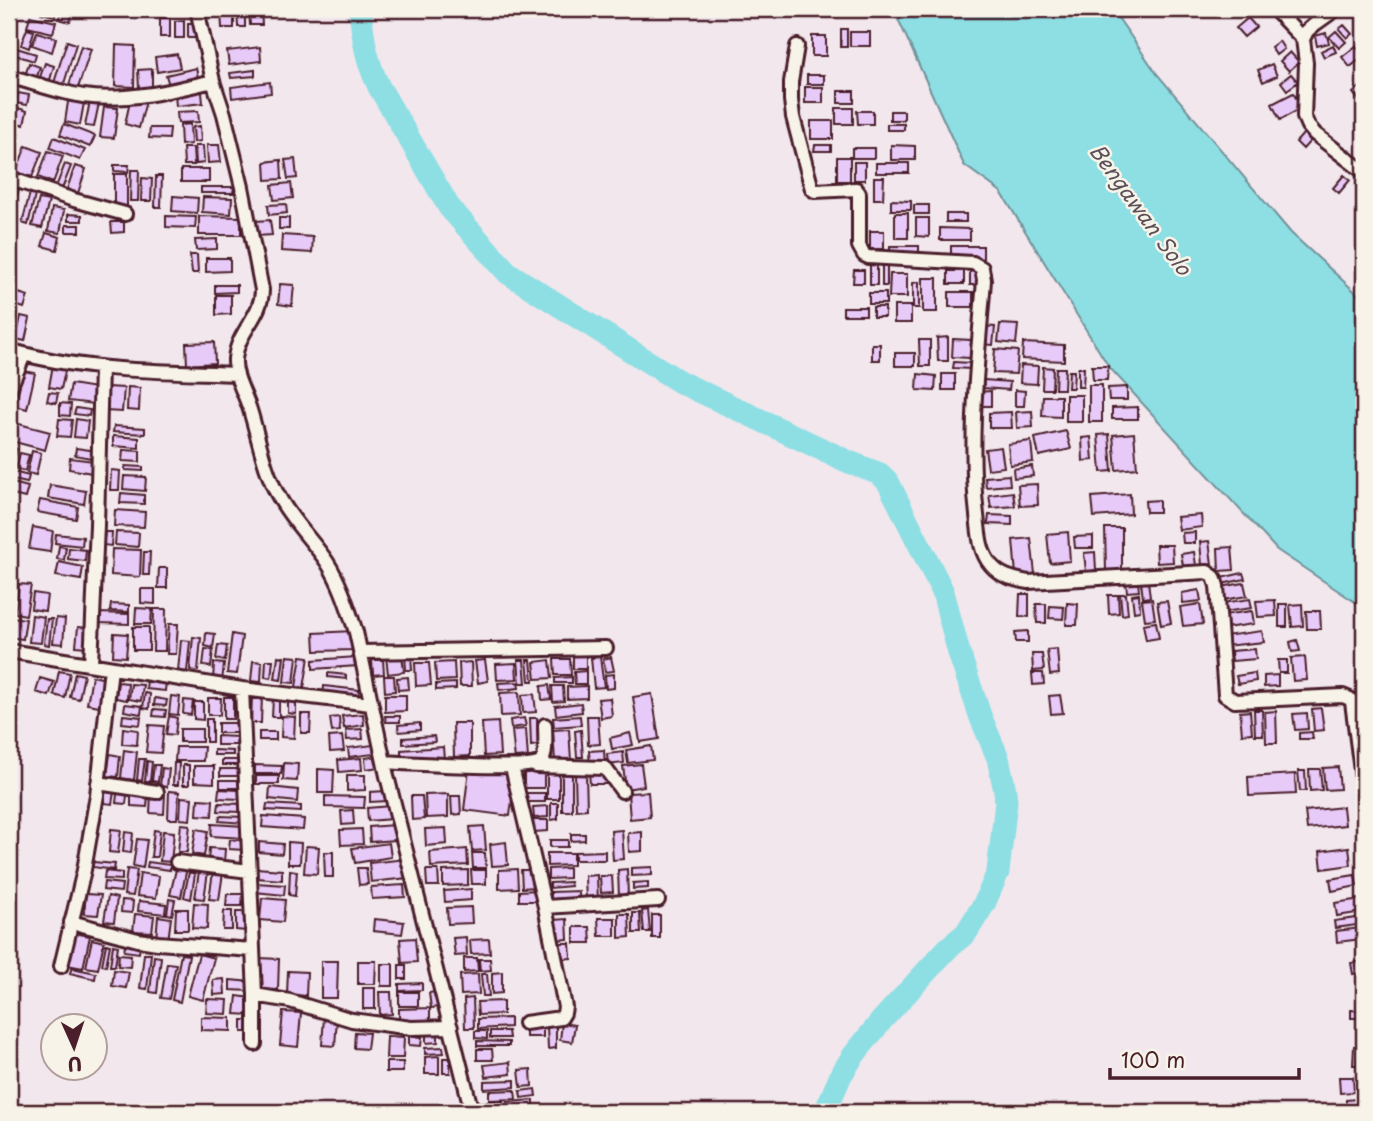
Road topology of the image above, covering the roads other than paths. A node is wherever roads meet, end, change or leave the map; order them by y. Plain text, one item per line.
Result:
1 (12, 9) edge
2 (197, 9) edge
3 (1274, 9) edge
4 (1336, 9) edge
5 (9, 16) edge
6 (1303, 38) junction
7 (797, 46) dead end
8 (9, 76) edge
9 (213, 81) junction
10 (1364, 172) edge
11 (9, 178) edge
12 (125, 214) dead end
13 (9, 350) edge
14 (24, 355) junction
15 (101, 367) junction
16 (237, 374) junction
17 (9, 390) edge
18 (606, 648) dead end
19 (9, 651) edge
20 (360, 652) junction
21 (91, 664) junction
22 (111, 668) junction
23 (242, 688) junction
24 (371, 704) junction
25 (545, 725) dead end
26 (384, 762) junction
27 (535, 766) junction
28 (512, 767) junction
29 (98, 783) junction
30 (158, 792) dead end
31 (622, 792) dead end
32 (1364, 794) edge
33 (177, 862) dead end
34 (249, 871) junction
35 (658, 900) dead end
36 (545, 908) junction
37 (71, 922) junction
38 (252, 950) junction
39 (61, 966) dead end
40 (254, 995) junction
41 (525, 1023) dead end
42 (451, 1027) junction
43 (255, 1044) dead end
44 (472, 1112) edge

1 - 5 street
2 - 9 street
3 - 6 street
4 - 6 street
6 - 10 street
7 - 32 street
8 - 9 street
9 - 16 street
11 - 12 street
13 - 14 street
14 - 15 street
14 - 17 street
15 - 16 street
15 - 21 street
16 - 20 street
18 - 20 street
19 - 21 street
20 - 24 street
21 - 22 street
22 - 23 street
22 - 29 street
23 - 24 street
23 - 34 street
24 - 26 street
25 - 27 street
26 - 28 street
26 - 42 street
27 - 28 street
27 - 31 street
28 - 36 street
29 - 30 street
29 - 37 street
33 - 34 street
34 - 38 street
35 - 36 street
36 - 41 street
37 - 38 street
37 - 39 street
38 - 40 street
40 - 42 street
40 - 43 street
42 - 44 street

